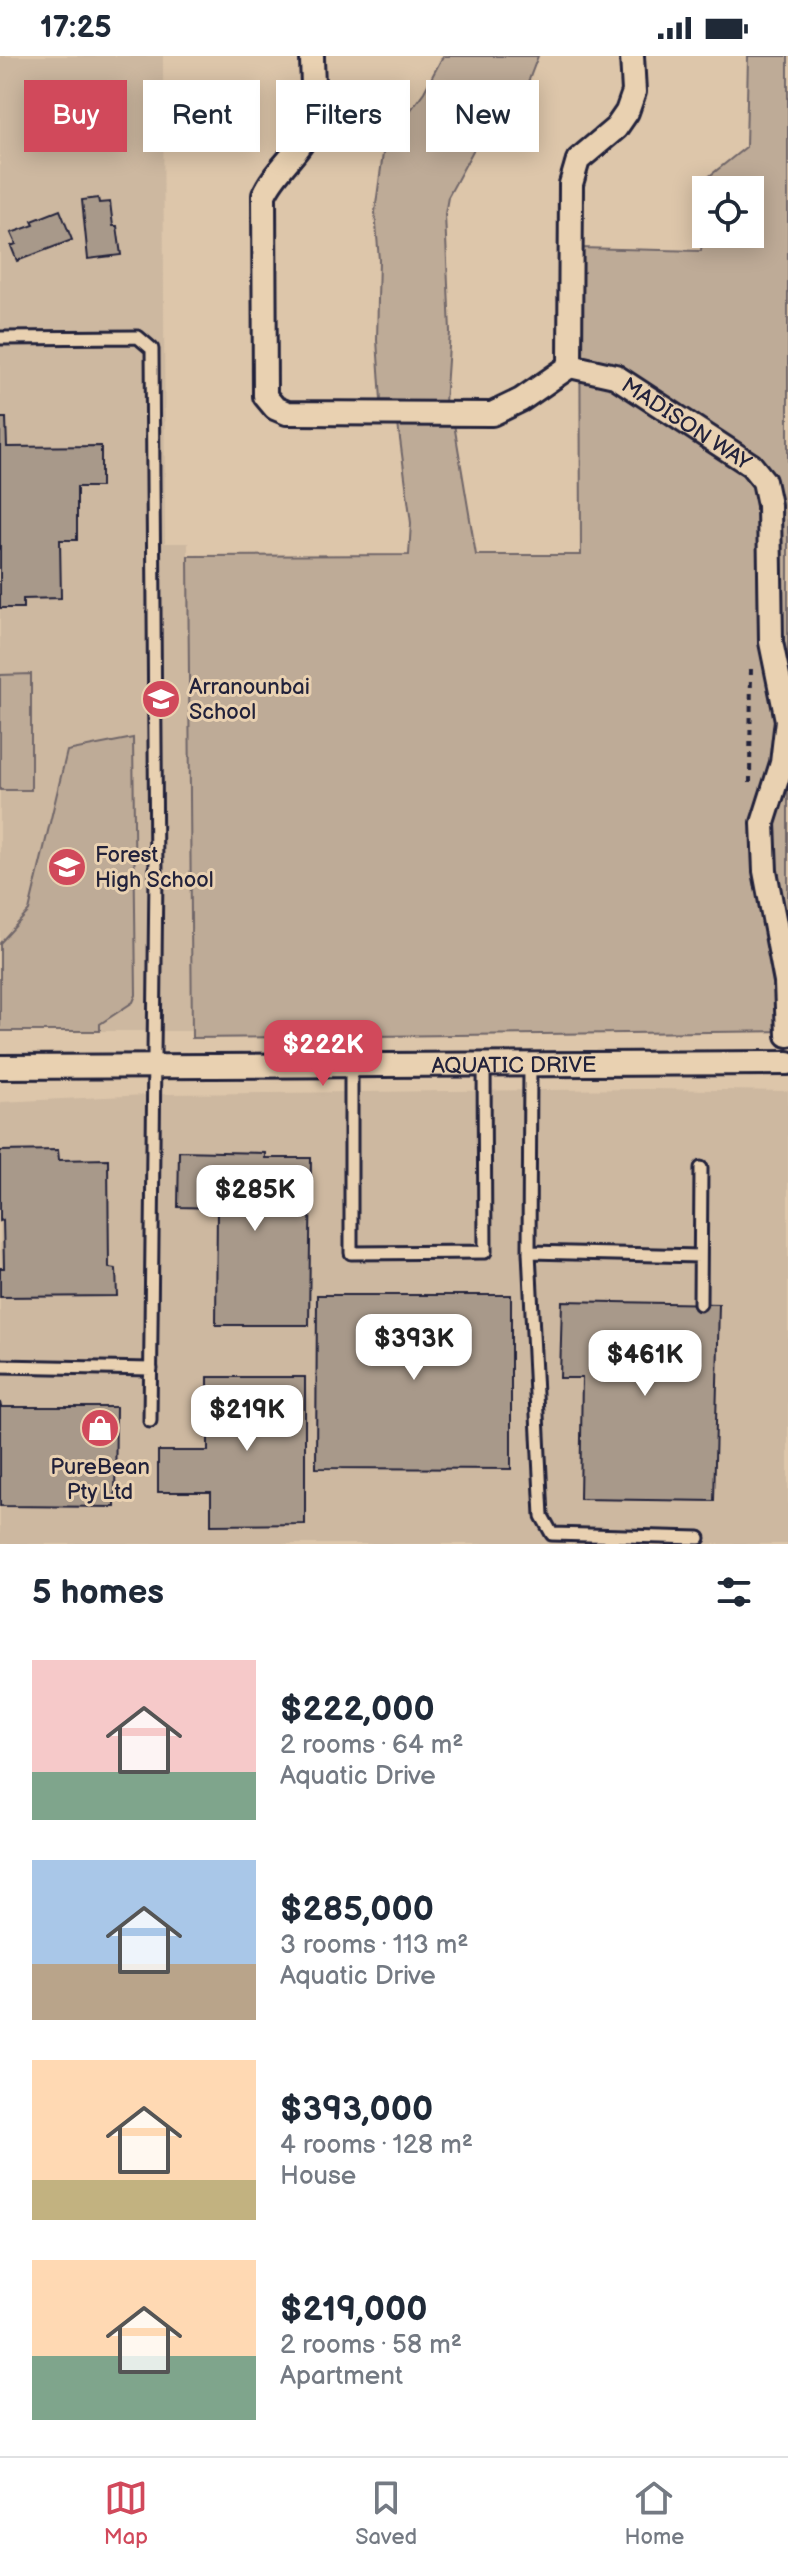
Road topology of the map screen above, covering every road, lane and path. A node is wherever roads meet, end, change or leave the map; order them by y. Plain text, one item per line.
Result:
1 (312, 56) edge
2 (632, 56) edge
3 (0, 338) edge
4 (570, 366) junction
5 (750, 657) dead end
6 (749, 796) dead end
7 (788, 1035) edge
8 (788, 1063) edge
9 (484, 1064) junction
10 (530, 1064) junction
11 (351, 1065) junction
12 (153, 1066) junction
13 (0, 1067) edge
14 (701, 1168) dead end
15 (529, 1252) junction
16 (700, 1256) junction
17 (700, 1304) dead end
18 (0, 1366) edge
19 (151, 1369) junction
20 (150, 1421) dead end
21 (699, 1538) dead end

1 - 4 street
2 - 4 street
3 - 12 lane
4 - 7 street, MADISON WAY
5 - 6 path
8 - 10 street, AQUATIC DRIVE
9 - 10 street, AQUATIC DRIVE
9 - 11 street, AQUATIC DRIVE
9 - 11 lane
10 - 15 lane
11 - 12 street, AQUATIC DRIVE
12 - 13 street, AQUATIC DRIVE
12 - 19 lane
14 - 16 lane
15 - 16 lane
15 - 21 lane
16 - 17 lane
18 - 19 lane
19 - 20 lane

